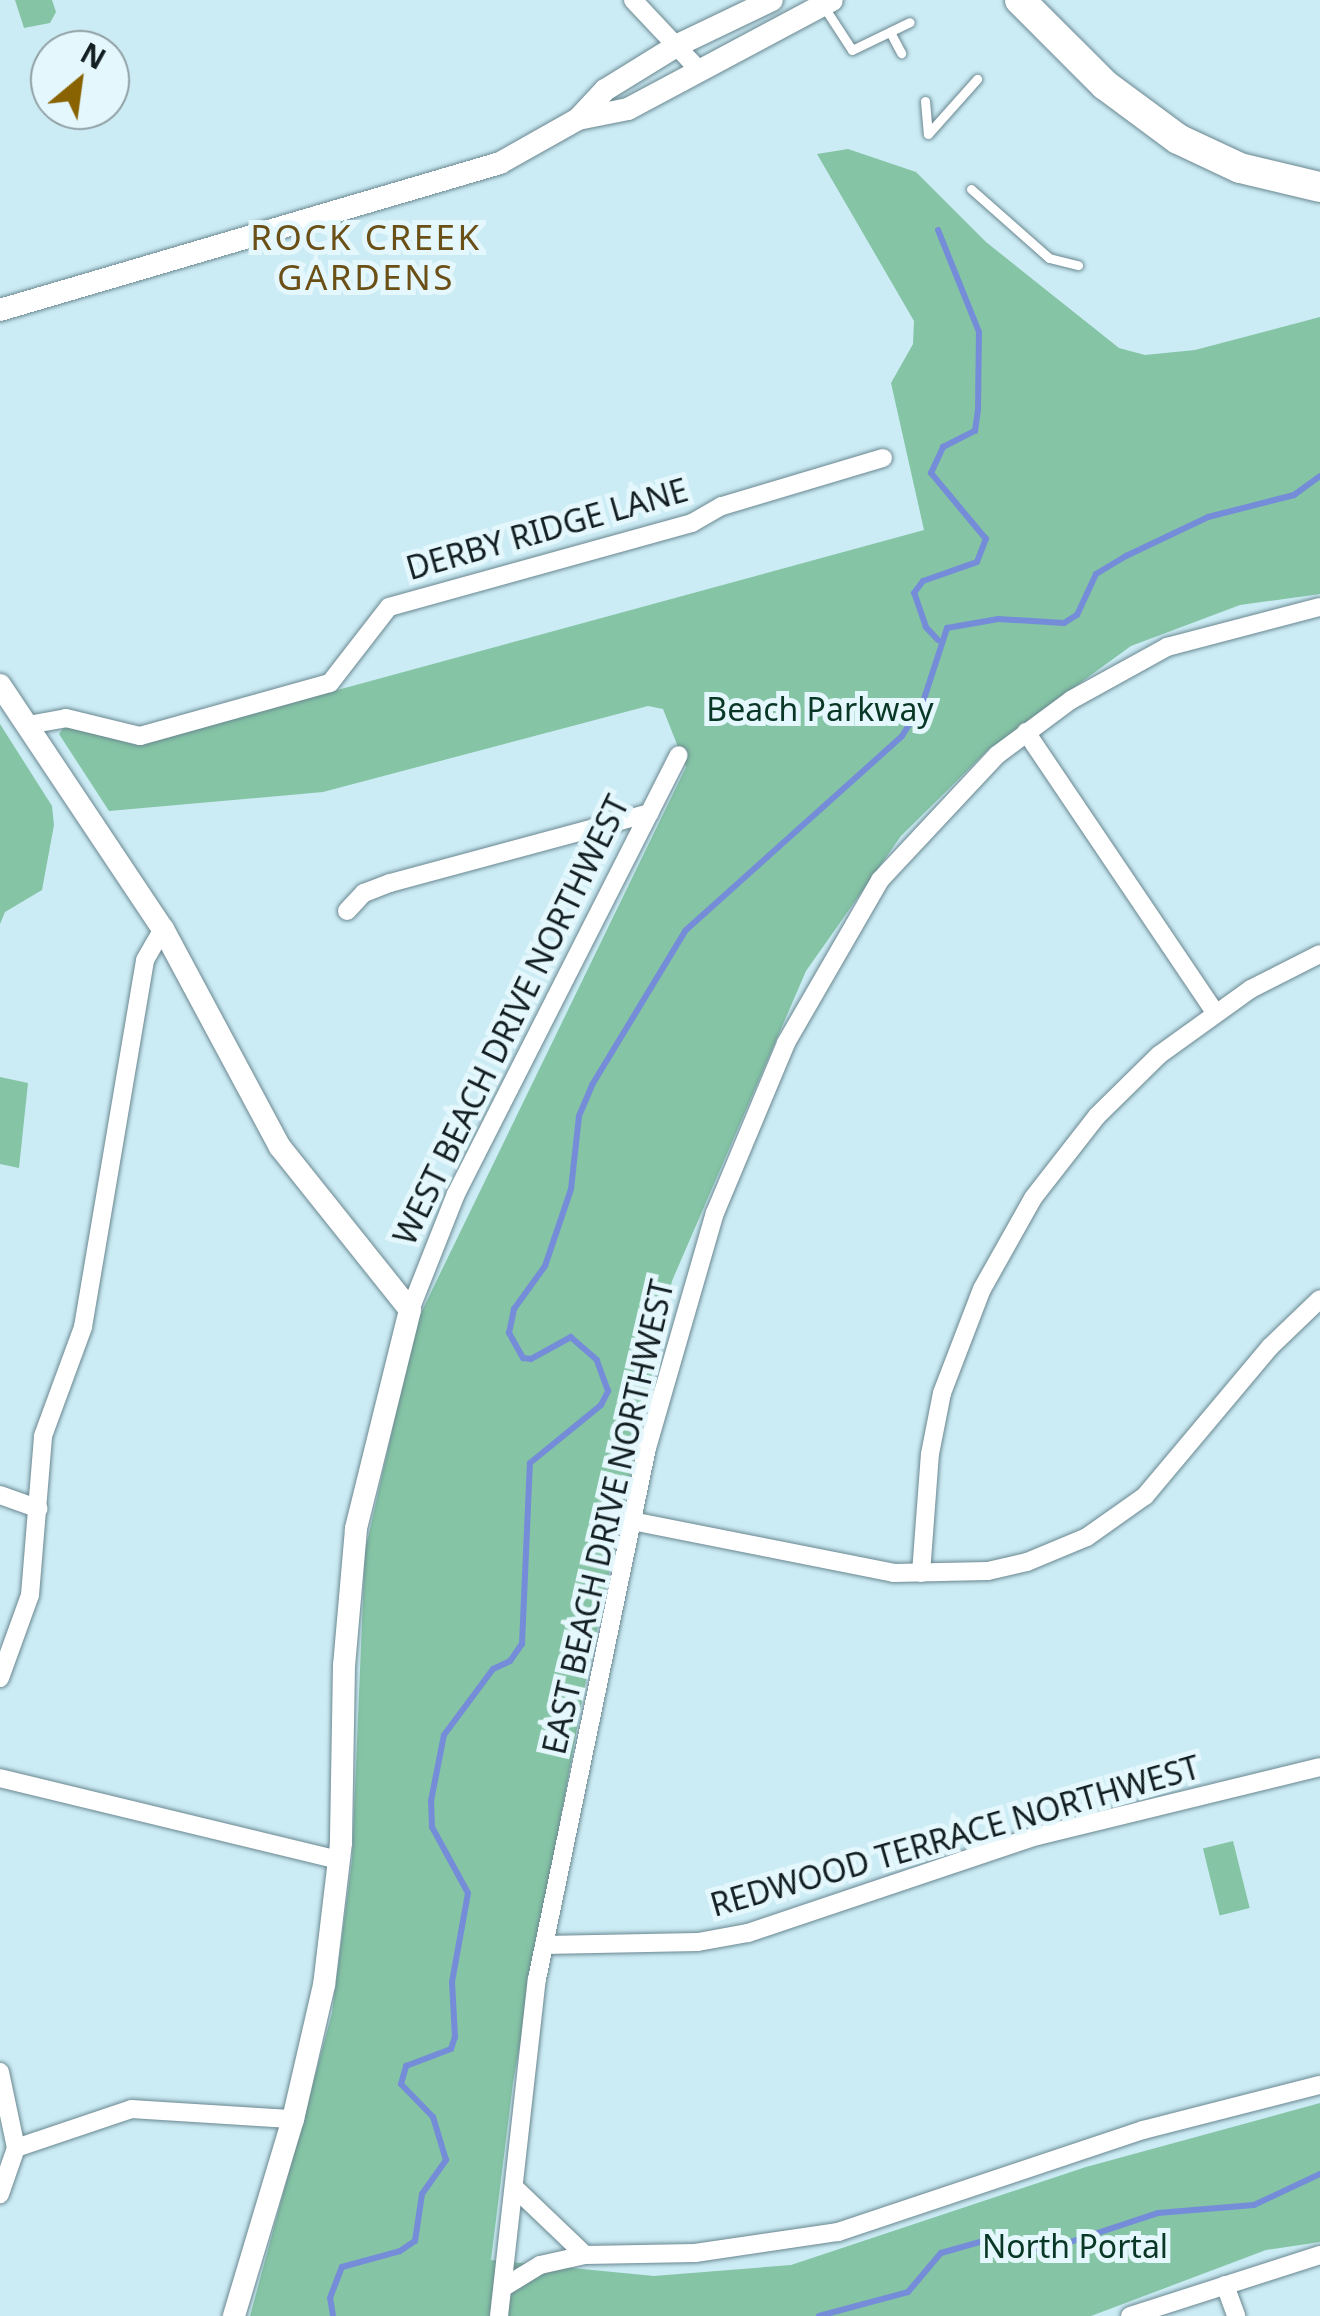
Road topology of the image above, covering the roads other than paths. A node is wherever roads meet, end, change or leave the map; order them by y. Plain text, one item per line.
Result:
1 (633, 0) edge
2 (772, 0) edge
3 (827, 2) edge
4 (1033, 8) edge
5 (910, 22) dead end
6 (890, 32) junction
7 (678, 44) junction
8 (901, 53) dead end
9 (698, 70) junction
10 (978, 79) dead end
11 (925, 101) dead end
12 (578, 119) junction
13 (1320, 187) edge
14 (970, 188) dead end
15 (1078, 265) dead end
16 (0, 310) edge
17 (883, 458) dead end
18 (1320, 607) edge
19 (0, 686) edge
20 (28, 725) junction
21 (1026, 732) junction
22 (679, 755) dead end
23 (650, 813) junction
24 (347, 911) dead end
25 (163, 929) junction
26 (1320, 954) edge
27 (1216, 1012) junction
28 (1320, 1298) edge
29 (410, 1310) junction
30 (0, 1496) edge
31 (39, 1509) junction
32 (632, 1520) junction
33 (922, 1573) junction
34 (0, 1678) edge
35 (1320, 1766) edge
36 (0, 1778) edge
37 (340, 1860) junction
38 (544, 1945) junction
39 (0, 2072) edge
40 (1320, 2085) edge
41 (293, 2119) junction
42 (16, 2148) junction
43 (515, 2188) junction
44 (0, 2194) edge
45 (585, 2255) junction
46 (1320, 2255) edge
47 (1224, 2285) junction
48 (504, 2287) junction
49 (234, 2316) edge
50 (499, 2316) edge
51 (1130, 2316) edge
52 (1236, 2316) edge

1 - 7 street
2 - 7 street
3 - 6 lane
3 - 9 street
4 - 13 main road
5 - 6 lane
6 - 8 lane
7 - 9 street
7 - 12 street
9 - 12 street
10 - 11 lane
12 - 16 street
14 - 15 lane
17 - 20 street, DERBY RIDGE LANE
18 - 21 street, EAST BEACH DRIVE NORTHWEST
19 - 20 street
20 - 25 street
21 - 27 street
21 - 32 street, EAST BEACH DRIVE NORTHWEST
22 - 23 street, WEST BEACH DRIVE NORTHWEST
23 - 24 street
23 - 29 street, WEST BEACH DRIVE NORTHWEST
25 - 29 street
25 - 31 street
26 - 27 street
27 - 33 street
28 - 33 street
29 - 37 street, WEST BEACH DRIVE NORTHWEST
30 - 31 street
31 - 34 street
32 - 33 street
32 - 38 street, EAST BEACH DRIVE NORTHWEST
35 - 38 street, REDWOOD TERRACE NORTHWEST
36 - 37 street
37 - 41 street, WEST BEACH DRIVE NORTHWEST
38 - 43 street, EAST BEACH DRIVE NORTHWEST
39 - 42 street
40 - 45 street
41 - 42 street
41 - 49 street, WEST BEACH DRIVE NORTHWEST
42 - 44 street
43 - 45 street
43 - 48 street, EAST BEACH DRIVE NORTHWEST
45 - 48 street
46 - 47 street
47 - 51 street
47 - 52 street
48 - 50 street, EAST BEACH DRIVE NORTHWEST

